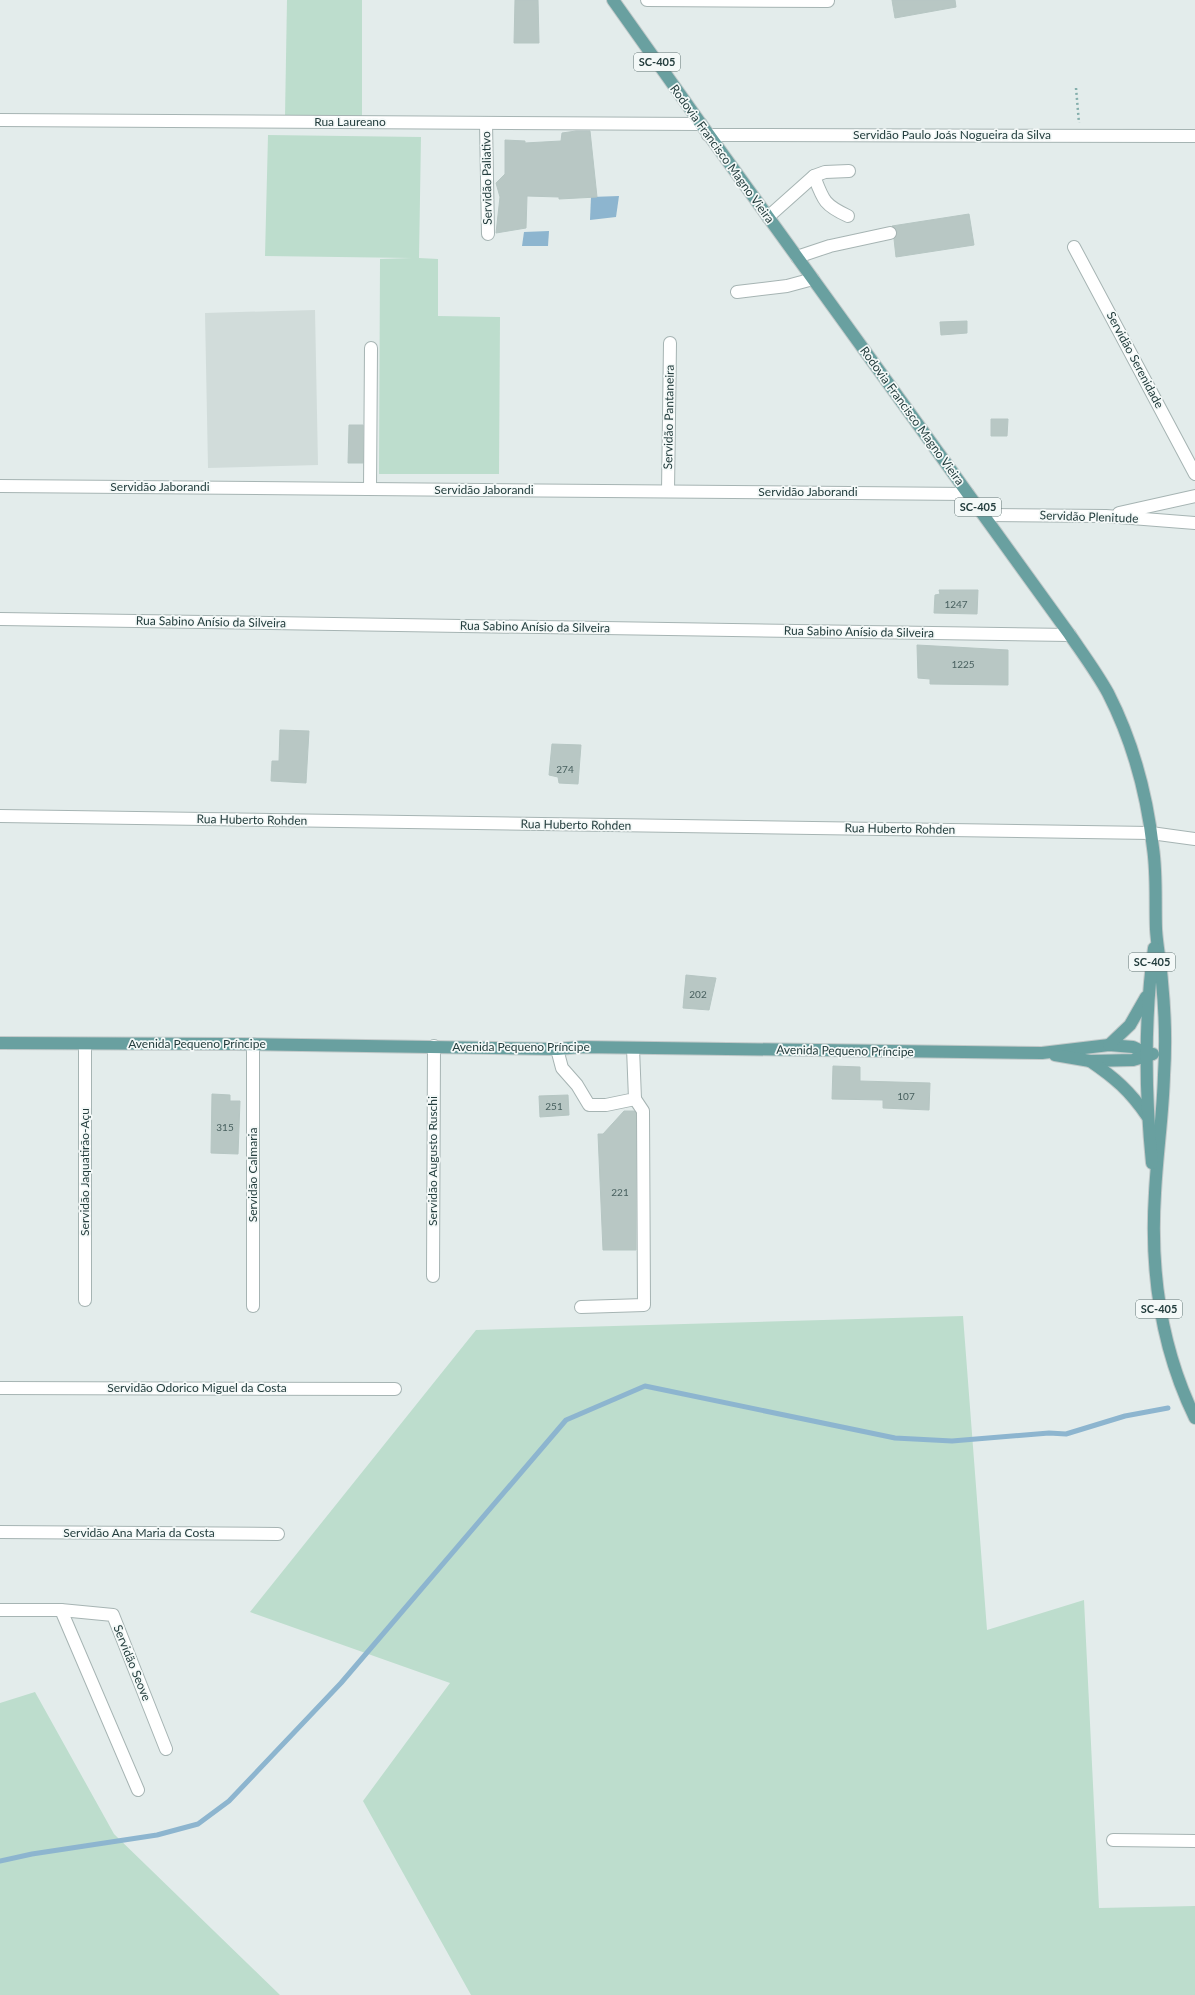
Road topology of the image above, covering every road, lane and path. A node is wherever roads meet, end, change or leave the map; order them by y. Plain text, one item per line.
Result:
1 (613, 0) edge
2 (647, 0) edge
3 (828, 2) dead end
4 (1076, 88) dead end
5 (0, 120) edge
6 (486, 123) junction
7 (701, 124) junction
8 (708, 135) junction
9 (1080, 136) junction
10 (1195, 136) edge
11 (849, 171) dead end
12 (814, 176) junction
13 (848, 216) dead end
14 (768, 217) junction
15 (890, 233) dead end
16 (488, 234) dead end
17 (1074, 247) dead end
18 (797, 257) junction
19 (813, 279) junction
20 (737, 292) dead end
21 (670, 343) dead end
22 (371, 348) dead end
23 (1195, 474) edge
24 (0, 486) edge
25 (370, 489) junction
26 (668, 491) junction
27 (968, 494) junction
28 (1195, 496) edge
29 (984, 515) junction
30 (1106, 516) junction
31 (1195, 523) edge
32 (0, 619) edge
33 (1070, 635) junction
34 (0, 816) edge
35 (1151, 833) junction
36 (1195, 839) edge
37 (1156, 931) junction
38 (1148, 994) junction
39 (0, 1043) edge
40 (85, 1044) junction
41 (253, 1044) junction
42 (1109, 1045) junction
43 (434, 1046) junction
44 (633, 1048) junction
45 (557, 1049) junction
46 (1042, 1053) junction
47 (1148, 1054) junction
48 (1164, 1054) junction
49 (1090, 1061) junction
50 (635, 1099) junction
51 (1147, 1116) junction
52 (1155, 1194) junction
53 (433, 1276) dead end
54 (85, 1300) dead end
55 (253, 1306) dead end
56 (581, 1307) dead end
57 (0, 1388) edge
58 (395, 1388) dead end
59 (1195, 1418) edge
60 (0, 1532) edge
61 (278, 1534) dead end
62 (0, 1610) edge
63 (60, 1610) junction
64 (166, 1749) dead end
65 (138, 1790) dead end
66 (1113, 1840) dead end
67 (1195, 1841) edge

1 - 7 main road, Rodovia Francisco Magno Vieira / SC-405
2 - 3 street
4 - 9 path
5 - 6 street, Rua Laureano
6 - 7 street, Rua Laureano
6 - 16 street, Servidão Paliativo
7 - 8 main road, Rodovia Francisco Magno Vieira / SC-405
8 - 9 street, Servidão Paulo Joás Nogueira da Silva
8 - 14 main road, Rodovia Francisco Magno Vieira / SC-405
9 - 10 street, Servidão Paulo Joás Nogueira da Silva
11 - 12 street
12 - 13 street
12 - 14 street
14 - 18 main road, Rodovia Francisco Magno Vieira / SC-405
15 - 18 street
17 - 23 street, Servidão Serenidade
18 - 19 main road, Rodovia Francisco Magno Vieira / SC-405
19 - 20 street
19 - 27 main road, Rodovia Francisco Magno Vieira / SC-405
21 - 26 street, Servidão Pantaneira
22 - 25 street
24 - 25 street, Servidão Jaborandi
25 - 26 street, Servidão Jaborandi
26 - 27 street, Servidão Jaborandi
27 - 29 main road, Rodovia Francisco Magno Vieira / SC-405
28 - 30 street
29 - 30 street, Servidão Plenitude
29 - 33 main road, Rodovia Francisco Magno Vieira / SC-405
30 - 31 street, Servidão Plenitude
32 - 33 street, Rua Sabino Anísio da Silveira
33 - 35 main road, Rodovia Francisco Magno Vieira / SC-405
34 - 35 street, Rua Huberto Rohden
35 - 36 street, Rua Huberto Rohden
35 - 37 main road, Rodovia Francisco Magno Vieira / SC-405
37 - 38 main road, Rodovia Francisco Magno Vieira / SC-405
37 - 48 main road, Rodovia Francisco Magno Vieira / SC-405
38 - 42 main road
38 - 47 main road, Rodovia Francisco Magno Vieira / SC-405
39 - 40 main road, Avenida Pequeno Príncipe
40 - 41 main road, Avenida Pequeno Príncipe
40 - 54 street, Servidão Jaquatirão-Açu
41 - 43 main road, Avenida Pequeno Príncipe
41 - 55 street, Servidão Calmaria
42 - 46 main road, Avenida Pequeno Príncipe
42 - 47 main road, Avenida Pequeno Príncipe
43 - 45 main road, Avenida Pequeno Príncipe
43 - 53 street, Servidão Augusto Ruschi
44 - 45 main road, Avenida Pequeno Príncipe
44 - 46 main road, Avenida Pequeno Príncipe
44 - 50 street
45 - 50 street
46 - 49 main road, Avenida Pequeno Príncipe
47 - 48 main road
47 - 49 main road, Avenida Pequeno Príncipe
47 - 51 main road, Rodovia Francisco Magno Vieira / SC-405
48 - 52 main road, Rodovia Francisco Magno Vieira / SC-405
49 - 51 main road
50 - 56 street
51 - 52 main road, Rodovia Francisco Magno Vieira / SC-405
52 - 59 main road, Rodovia Francisco Magno Vieira / SC-405
57 - 58 street, Servidão Odorico Miguel da Costa
60 - 61 street, Servidão Ana Maria da Costa
62 - 63 street, Servidão Seove
63 - 64 street, Servidão Seove
63 - 65 street
66 - 67 street

